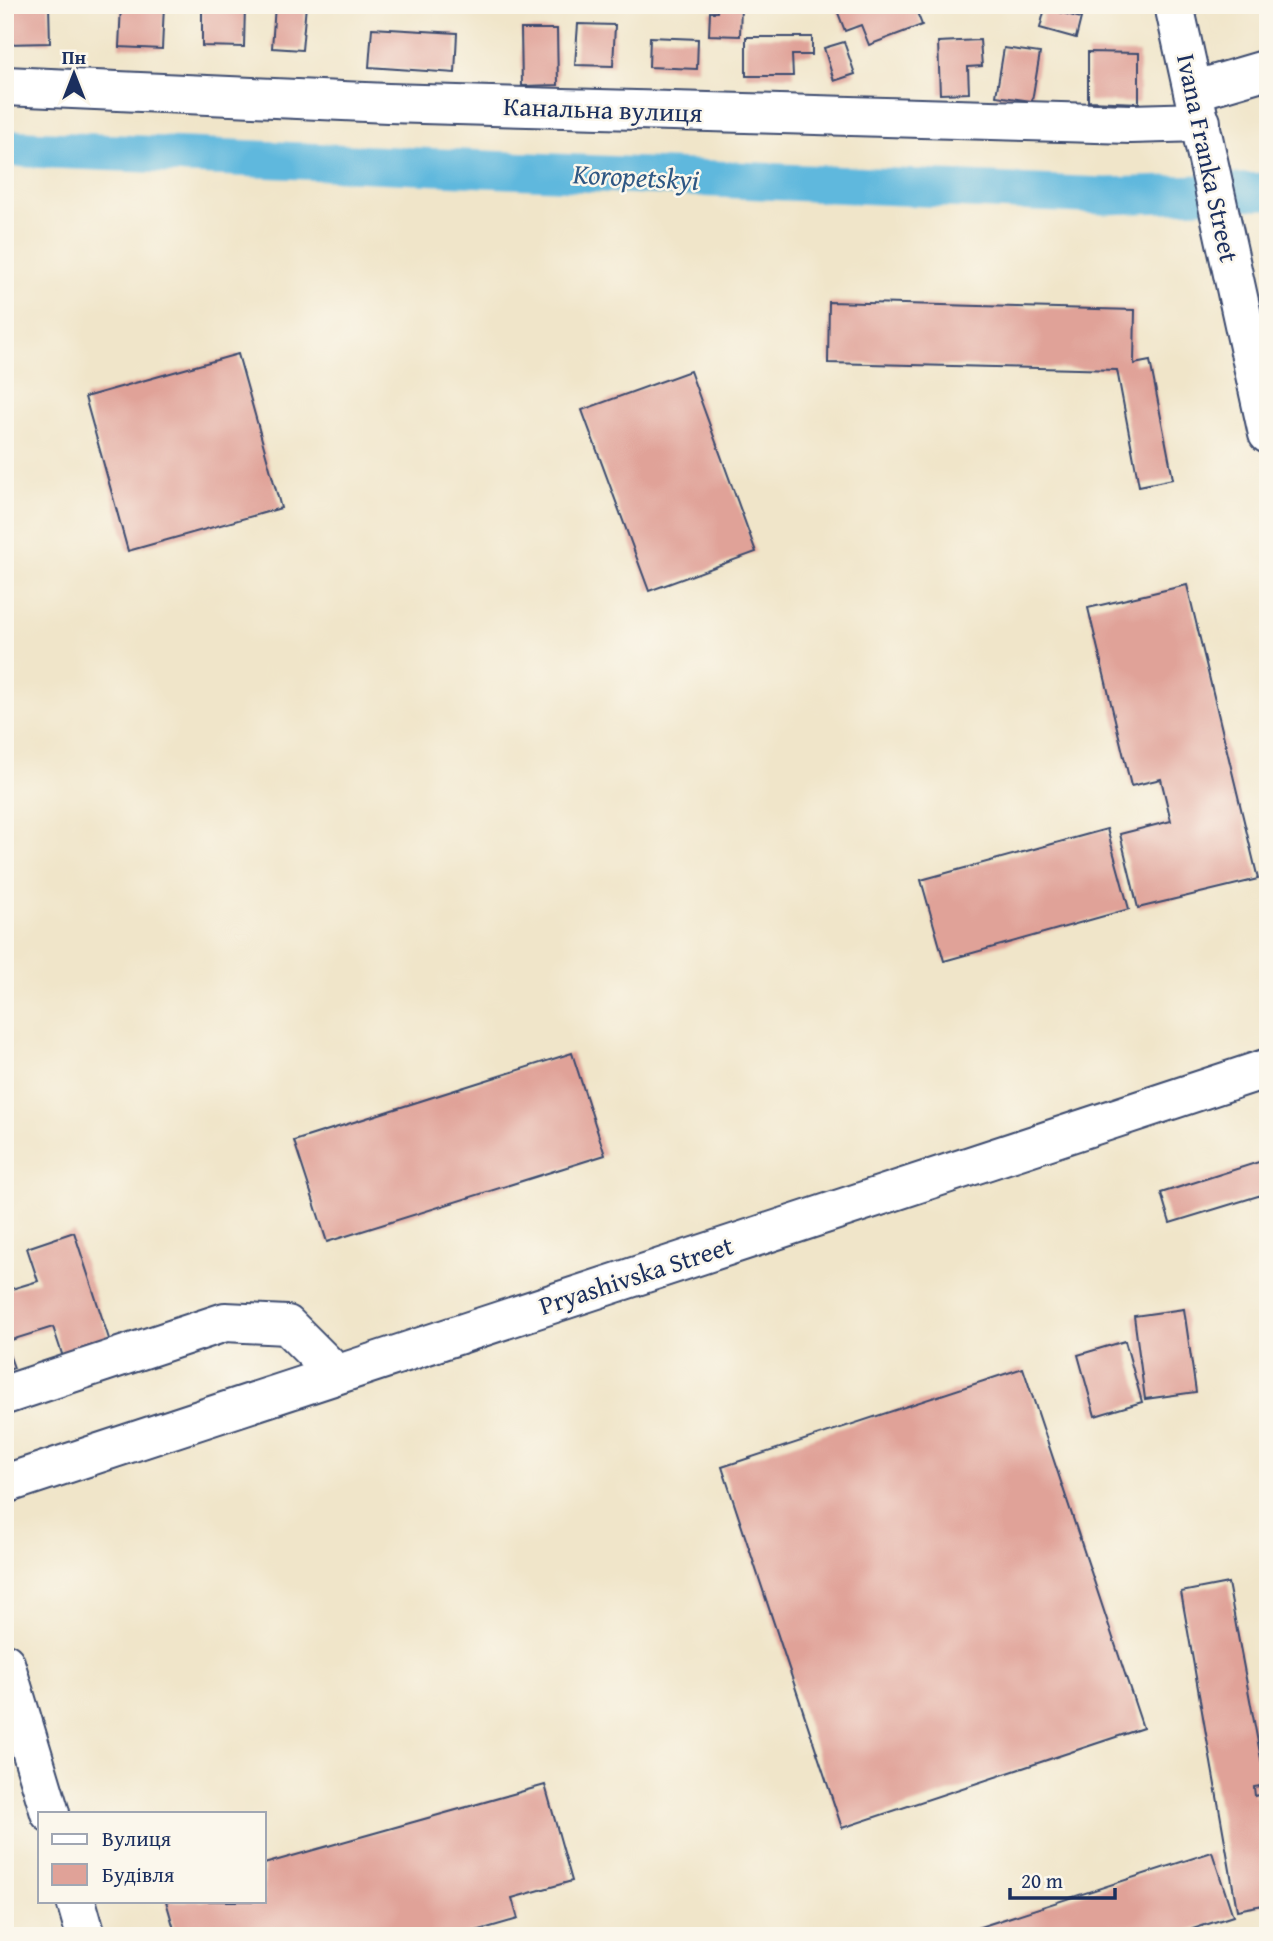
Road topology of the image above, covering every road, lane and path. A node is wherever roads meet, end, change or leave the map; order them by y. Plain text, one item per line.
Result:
1 (1174, 5) edge
2 (1268, 69) edge
3 (5, 86) edge
4 (1200, 122) junction
5 (1268, 434) edge
6 (1268, 1068) edge
7 (336, 1374) junction
8 (5, 1395) edge
9 (5, 1484) edge
10 (5, 1663) edge
11 (50, 1812) edge
12 (76, 1902) edge
13 (86, 1936) edge

1 - 4 main road, Ivana Franka Street
2 - 4 main road, Канальна вулиця
3 - 4 main road, Канальна вулиця
4 - 5 main road, Ivana Franka Street
6 - 7 main road, Pryashivska Street
7 - 8 main road
7 - 9 main road, Pryashivska Street
10 - 11 main road
12 - 13 main road

